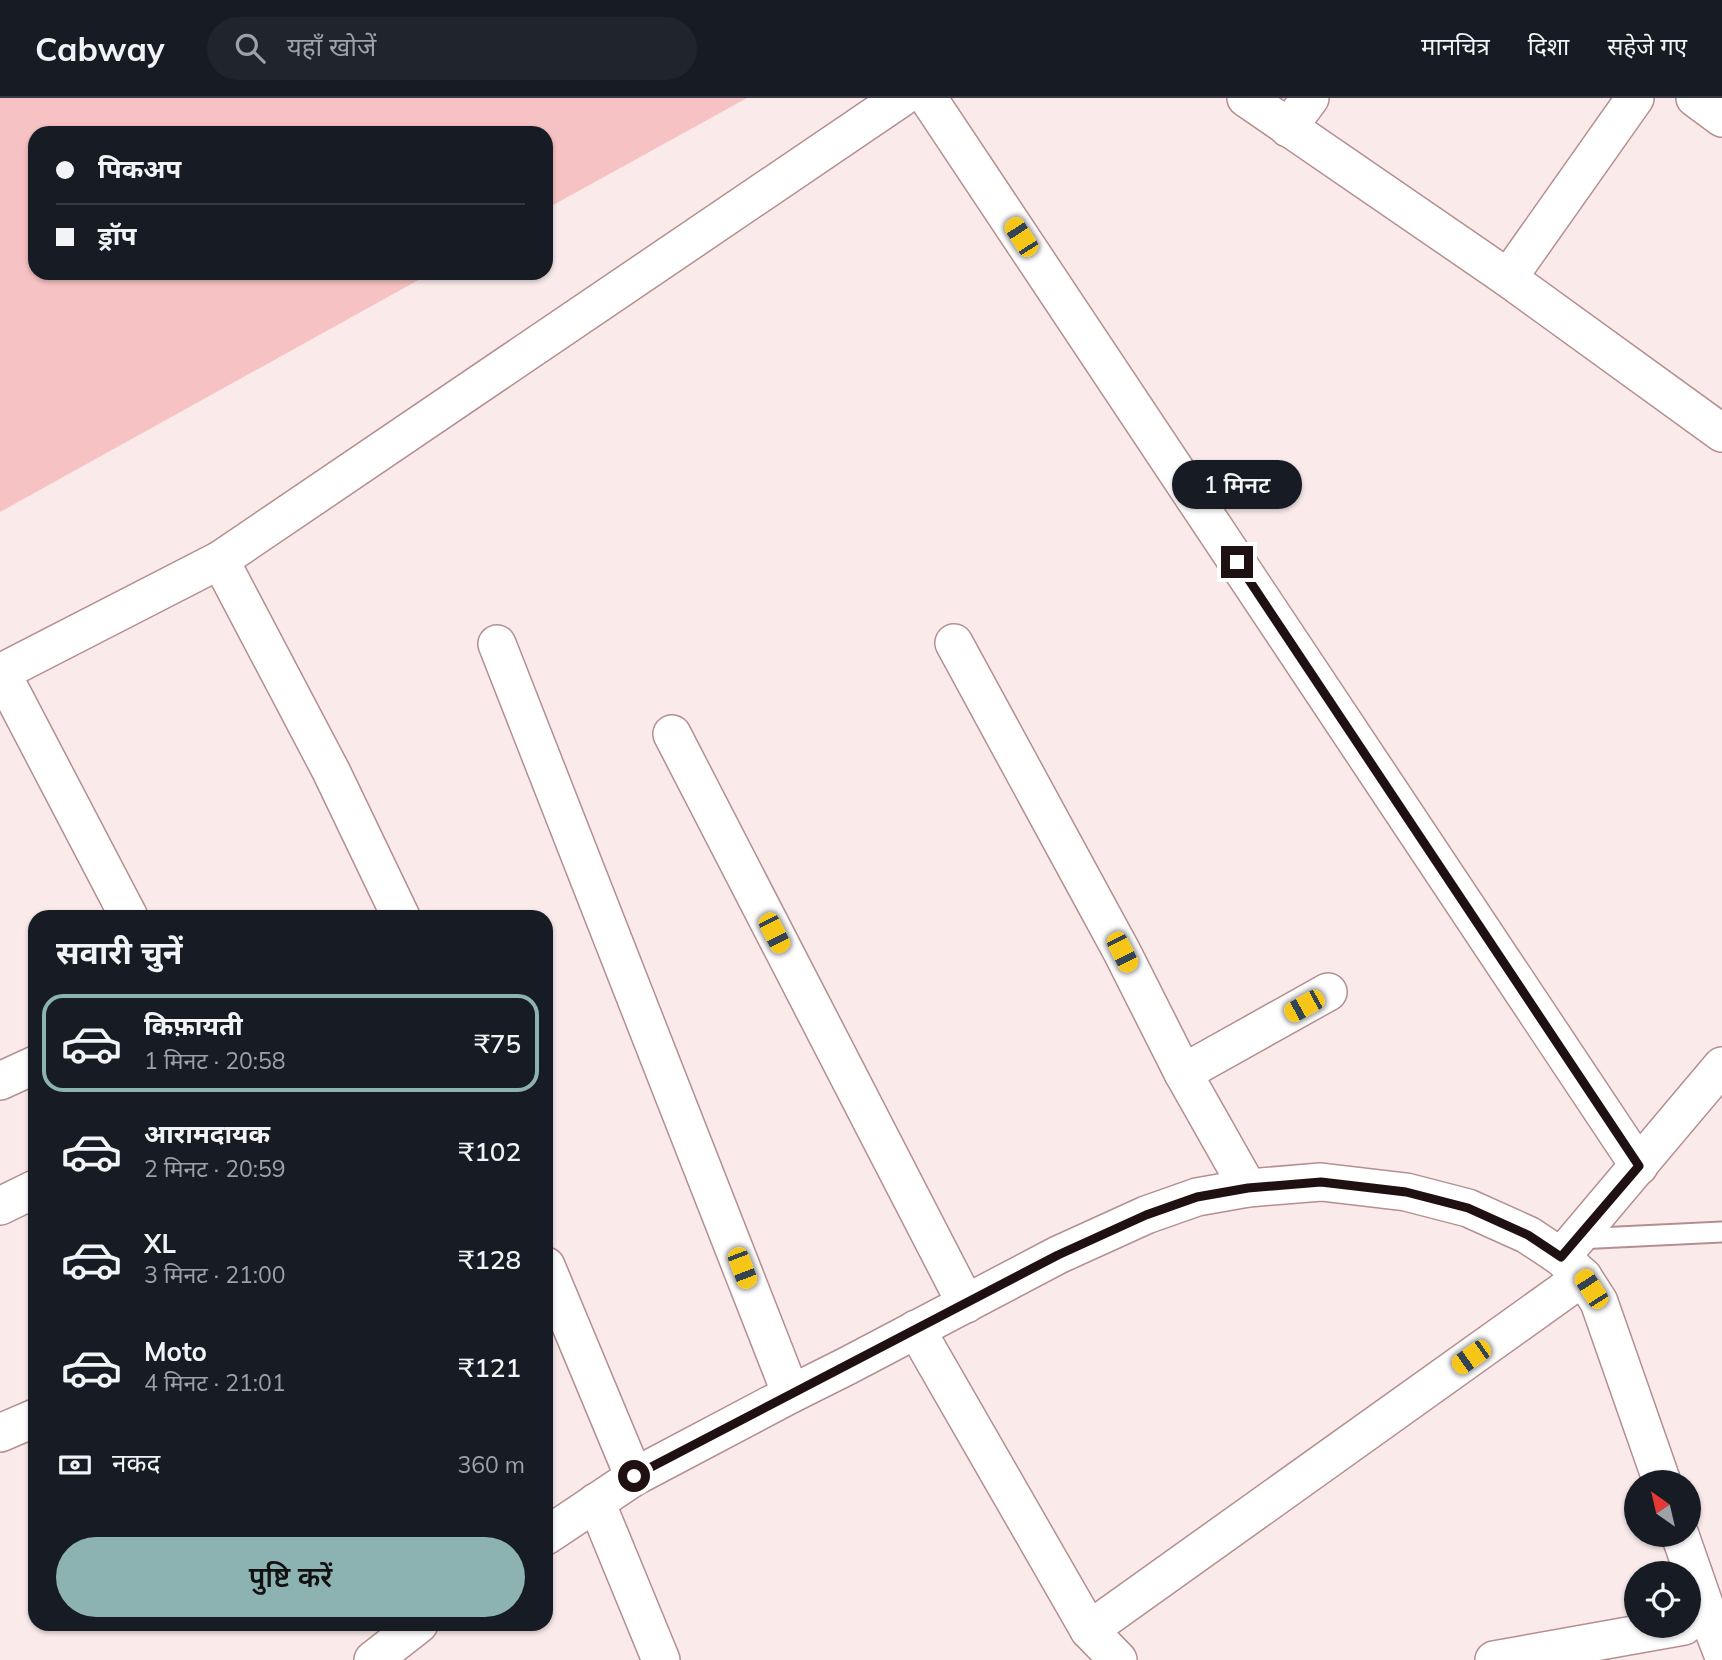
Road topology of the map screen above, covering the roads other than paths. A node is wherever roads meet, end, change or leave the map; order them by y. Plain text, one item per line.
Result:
1 (901, 98) edge
2 (928, 98) edge
3 (1247, 98) edge
4 (1310, 98) edge
5 (1635, 98) edge
6 (1695, 98) edge
7 (1722, 118) edge
8 (1289, 128) junction
9 (1508, 278) junction
10 (1722, 433) edge
11 (220, 560) junction
12 (954, 643) dead end
13 (497, 644) dead end
14 (1, 673) edge
15 (672, 734) dead end
16 (125, 910) edge
17 (398, 910) edge
18 (1328, 992) dead end
19 (1722, 1066) edge
20 (28, 1068) edge
21 (1183, 1073) junction
22 (0, 1081) edge
23 (1639, 1166) junction
24 (1248, 1188) junction
25 (28, 1192) edge
26 (0, 1206) edge
27 (1722, 1232) edge
28 (1574, 1258) junction
29 (553, 1283) edge
30 (966, 1304) junction
31 (916, 1329) junction
32 (791, 1394) junction
33 (28, 1421) edge
34 (0, 1433) edge
35 (1658, 1470) edge
36 (634, 1476) junction
37 (596, 1502) junction
38 (553, 1531) edge
39 (1089, 1630) junction
40 (410, 1631) edge
41 (1651, 1638) edge
42 (373, 1660) edge
43 (661, 1660) edge
44 (1118, 1660) edge
45 (1494, 1660) edge

1 - 11 street
2 - 23 street
3 - 8 street
4 - 8 street
5 - 9 street
6 - 7 street
8 - 9 street
9 - 10 street
11 - 14 street
11 - 17 street
12 - 21 street
13 - 32 street
14 - 16 street
15 - 30 street
18 - 21 street
19 - 23 street
20 - 22 street
21 - 24 street
23 - 28 street
24 - 28 street
24 - 30 street
25 - 26 street
27 - 28 lane
28 - 35 street
28 - 39 street
29 - 36 street
30 - 31 street
31 - 32 street
31 - 39 street
32 - 36 street
33 - 34 street
36 - 37 street
37 - 38 street
37 - 43 street
39 - 44 street
40 - 42 street
41 - 45 street

